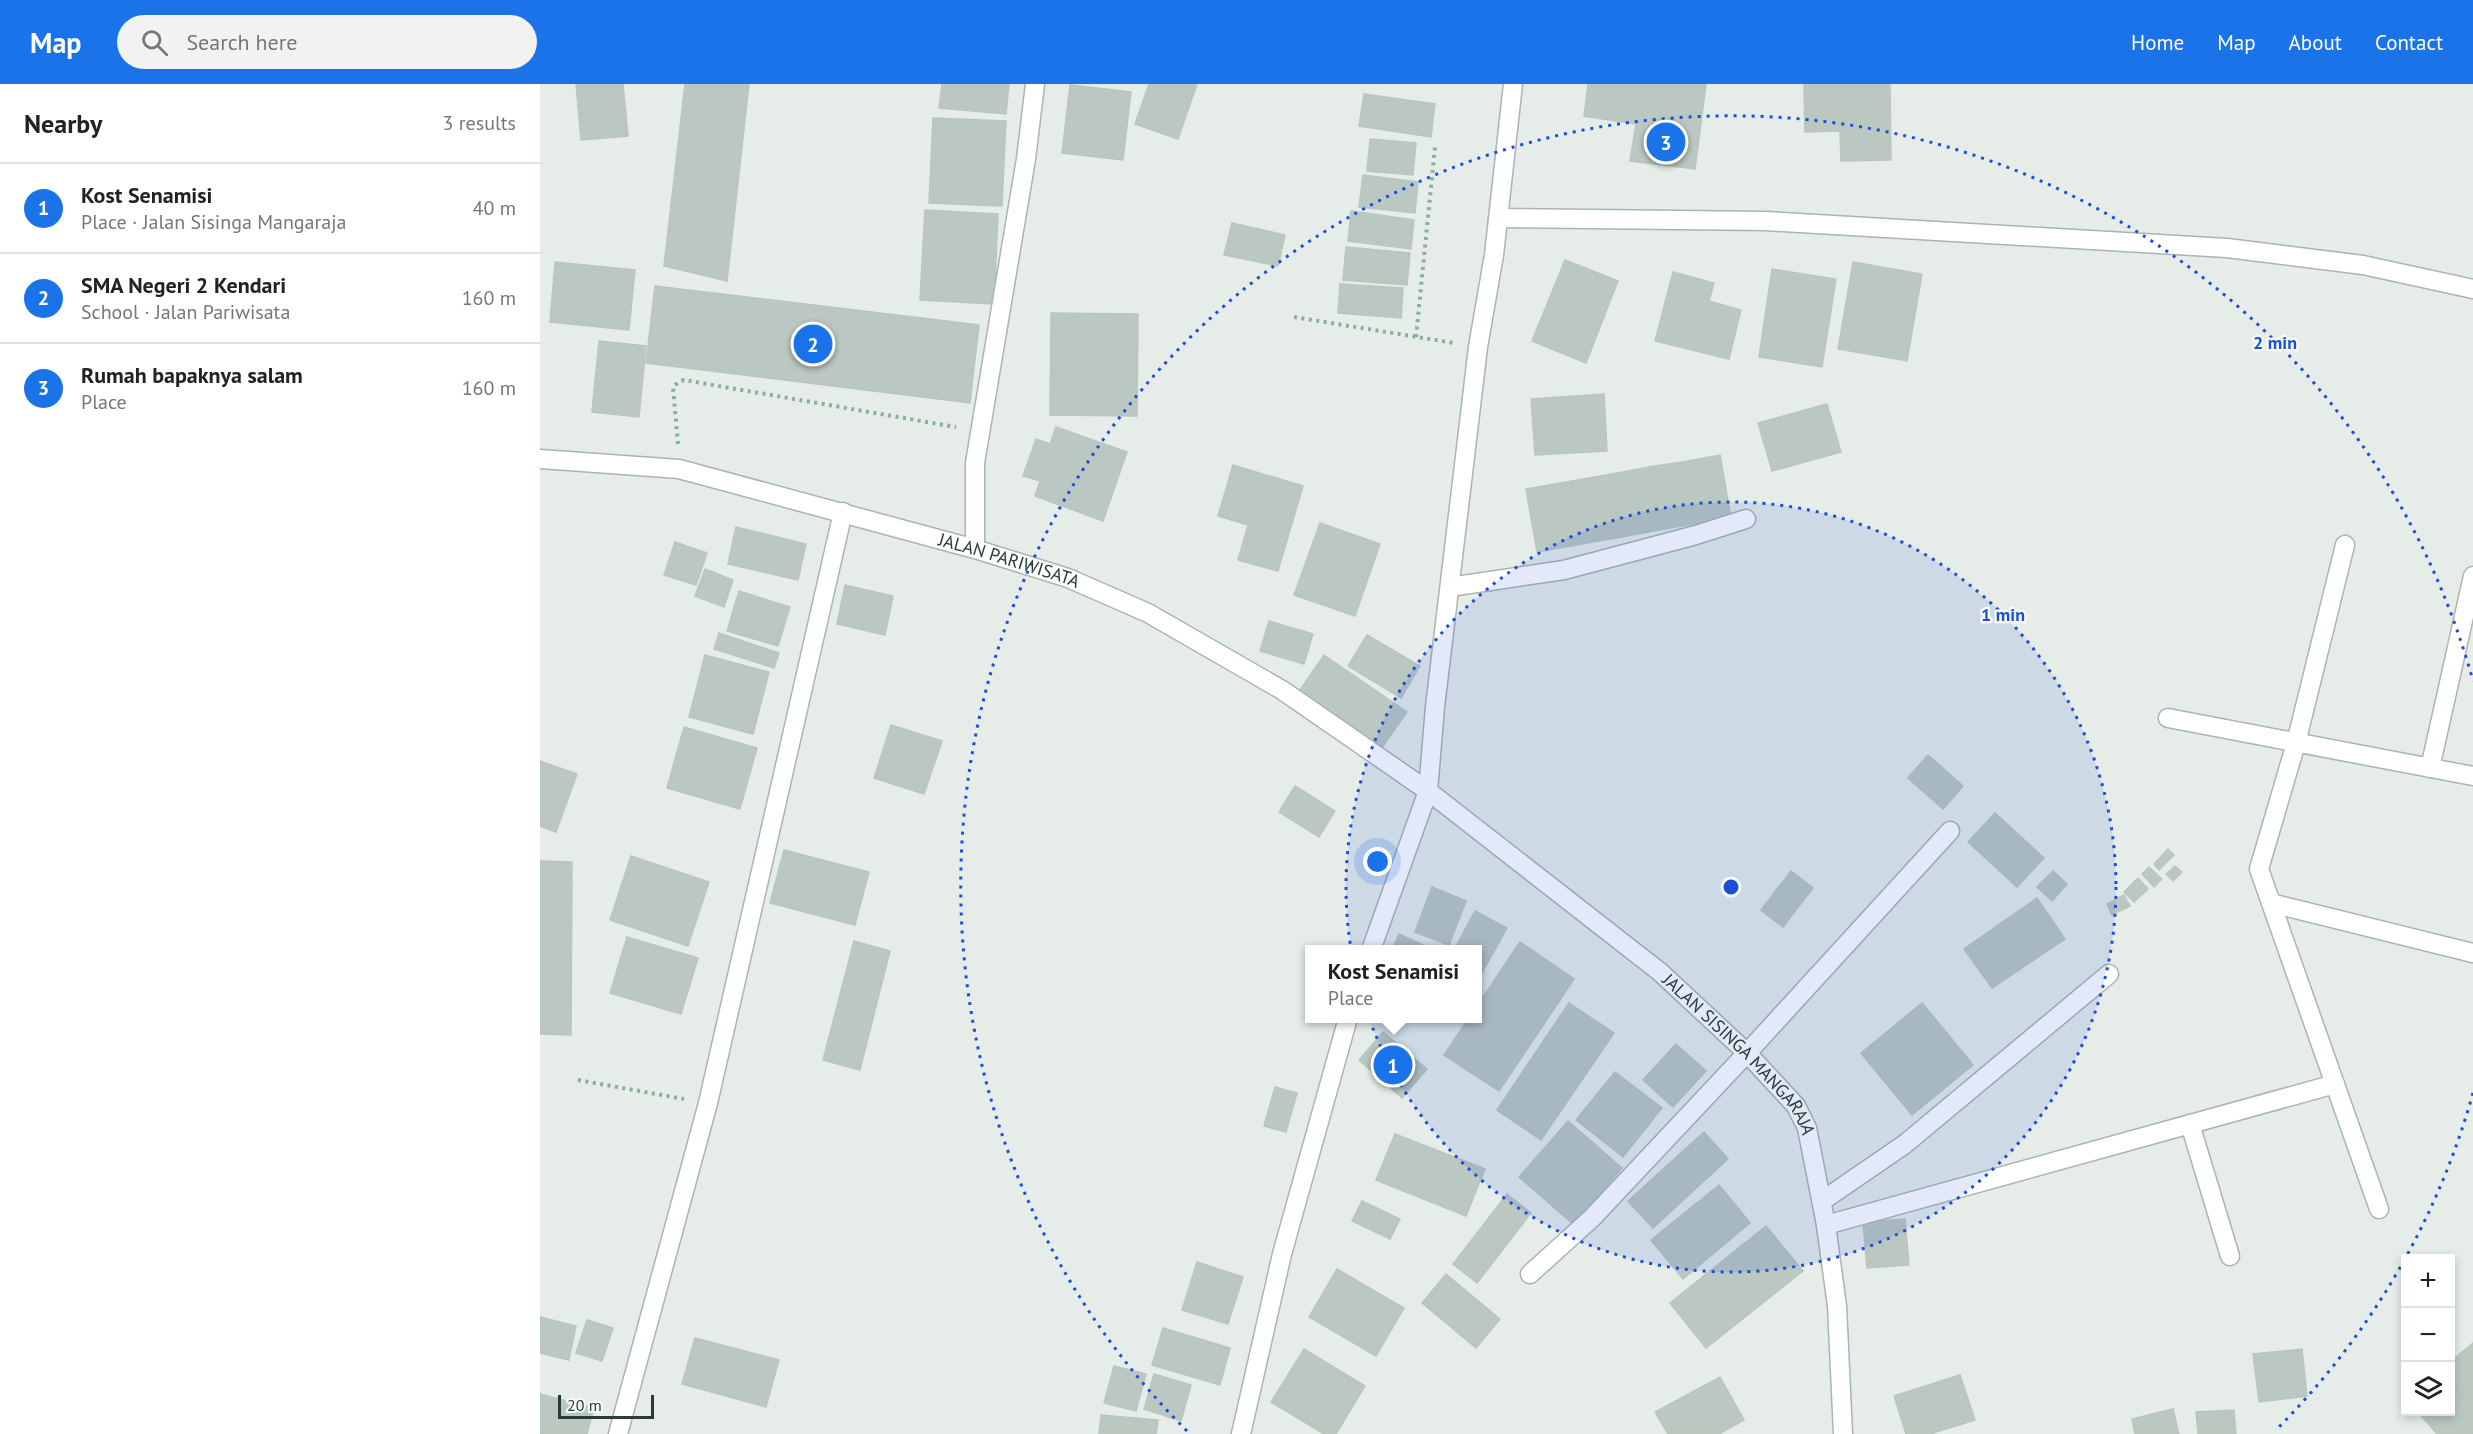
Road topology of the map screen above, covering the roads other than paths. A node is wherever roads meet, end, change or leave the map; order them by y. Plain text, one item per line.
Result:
1 (1035, 84) edge
2 (1513, 84) edge
3 (1498, 218) junction
4 (2473, 289) edge
5 (540, 459) edge
6 (843, 512) junction
7 (1746, 519) dead end
8 (2345, 545) dead end
9 (975, 549) junction
10 (2473, 576) edge
11 (1450, 587) junction
12 (2168, 718) dead end
13 (2296, 743) junction
14 (2430, 768) junction
15 (2473, 776) edge
16 (1428, 791) junction
17 (1950, 831) dead end
18 (2271, 903) junction
19 (1373, 945) edge
20 (2473, 953) edge
21 (2109, 974) dead end
22 (1347, 1023) edge
23 (1747, 1053) junction
24 (2335, 1084) junction
25 (2190, 1124) junction
26 (1822, 1201) junction
27 (2379, 1209) dead end
28 (1826, 1225) junction
29 (2230, 1256) dead end
30 (1530, 1274) dead end
31 (618, 1434) edge
32 (1241, 1434) edge
33 (1844, 1434) edge

1 - 9 street
2 - 3 street
3 - 4 street
3 - 11 street
5 - 6 street, JALAN PARIWISATA
6 - 9 street, JALAN PARIWISATA
6 - 31 street
7 - 11 street
8 - 13 street
9 - 16 street, JALAN PARIWISATA
10 - 14 street
11 - 16 street
12 - 13 street
13 - 14 street
13 - 18 street
14 - 15 street
16 - 19 street
16 - 23 street, JALAN SISINGA MANGARAJA
17 - 23 street
18 - 20 street
18 - 24 street
21 - 26 street
22 - 32 street
23 - 26 street, JALAN SISINGA MANGARAJA
23 - 30 street
24 - 25 street
24 - 27 street
25 - 28 street
25 - 29 street
26 - 28 street, JALAN SISINGA MANGARAJA
28 - 33 street, JALAN SISINGA MANGARAJA

